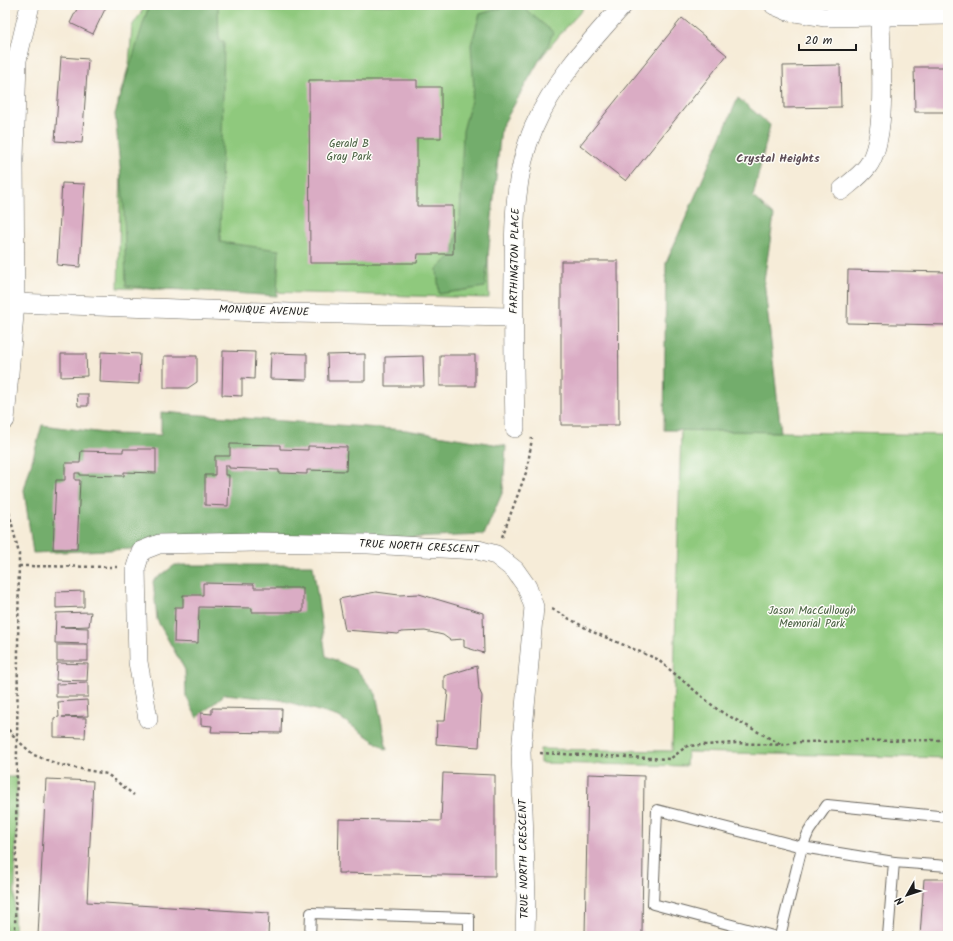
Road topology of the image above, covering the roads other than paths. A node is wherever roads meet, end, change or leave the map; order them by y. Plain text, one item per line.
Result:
1 (30, 5) edge
2 (623, 5) edge
3 (774, 5) edge
4 (948, 14) edge
5 (880, 16) junction
6 (842, 190) dead end
7 (15, 303) junction
8 (513, 317) junction
9 (5, 420) edge
10 (524, 430) road end
11 (148, 719) dead end
12 (948, 818) edge
13 (802, 847) junction
14 (894, 862) junction
15 (948, 866) edge
16 (310, 936) edge
17 (469, 936) edge
18 (525, 936) edge
19 (772, 936) edge
20 (780, 936) edge
21 (888, 936) edge

1 - 7 street
2 - 8 street, FARTHINGTON PLACE
3 - 5 street
4 - 5 street
5 - 6 street
7 - 8 street, MONIQUE AVENUE
7 - 9 street
8 - 10 street, FARTHINGTON PLACE
11 - 18 street, TRUE NORTH CRESCENT
12 - 13 lane
13 - 14 lane
13 - 19 lane
13 - 20 lane
14 - 15 lane
14 - 21 lane
16 - 17 lane

